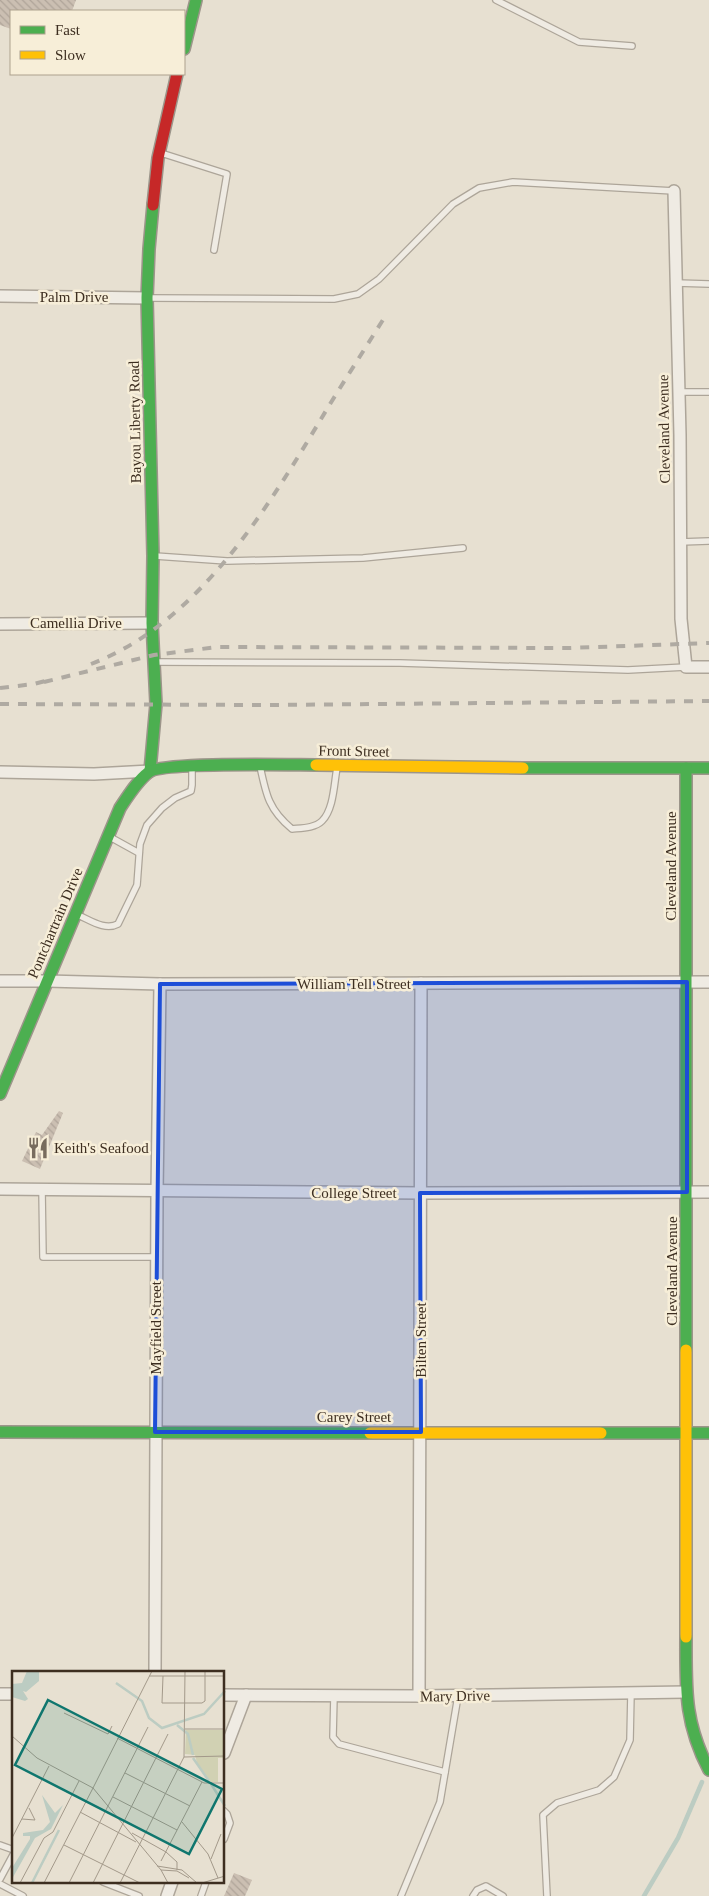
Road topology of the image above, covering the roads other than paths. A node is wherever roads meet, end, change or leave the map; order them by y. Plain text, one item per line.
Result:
1 (196, 0) edge
2 (496, 0) edge
3 (185, 45) edge
4 (632, 46) dead end
5 (177, 75) edge
6 (160, 153) junction
7 (674, 190) joint
8 (214, 250) dead end
9 (676, 283) junction
10 (709, 284) edge
11 (0, 296) edge
12 (147, 298) junction
13 (679, 392) junction
14 (709, 392) edge
15 (709, 541) edge
16 (680, 542) junction
17 (463, 548) dead end
18 (153, 556) junction
19 (152, 622) junction
20 (0, 624) edge
21 (153, 662) junction
22 (686, 667) junction
23 (709, 667) edge
24 (259, 765) junction
25 (192, 766) junction
26 (337, 766) junction
27 (686, 768) junction
28 (709, 768) edge
29 (150, 771) junction
30 (0, 772) edge
31 (108, 836) junction
32 (139, 853) junction
33 (75, 914) junction
34 (0, 981) edge
35 (47, 981) junction
36 (687, 982) junction
37 (709, 982) edge
38 (421, 983) junction
39 (160, 984) junction
40 (0, 1094) edge
41 (0, 1189) edge
42 (42, 1190) junction
43 (157, 1192) junction
44 (687, 1192) junction
45 (709, 1192) edge
46 (420, 1194) junction
47 (156, 1257) junction
48 (0, 1432) edge
49 (155, 1432) junction
50 (421, 1432) junction
51 (687, 1432) junction
52 (709, 1433) edge
53 (156, 1671) edge
54 (686, 1692) junction
55 (631, 1693) junction
56 (225, 1695) edge
57 (246, 1695) junction
58 (334, 1696) junction
59 (419, 1696) junction
60 (458, 1696) junction
61 (225, 1750) edge
62 (709, 1770) edge
63 (445, 1772) junction
64 (225, 1812) edge
65 (225, 1836) edge
66 (0, 1845) edge
67 (12, 1851) edge
68 (12, 1856) edge
69 (0, 1879) edge
70 (0, 1884) edge
71 (107, 1884) edge
72 (171, 1884) edge
73 (205, 1884) edge
74 (128, 1894) edge
75 (23, 1896) edge
76 (138, 1896) edge
77 (167, 1896) edge
78 (201, 1896) edge
79 (401, 1896) edge
80 (473, 1896) edge
81 (503, 1896) edge
82 (547, 1896) edge

1 - 3 street
2 - 4 lane
5 - 6 street, Bayou Liberty Road
6 - 8 lane
6 - 12 street, Bayou Liberty Road
7 - 9 street, Cleveland Avenue
7 - 12 lane
9 - 10 lane
9 - 13 street, Cleveland Avenue
11 - 12 street, Palm Drive
12 - 18 street, Bayou Liberty Road
13 - 14 lane
13 - 16 street, Cleveland Avenue
15 - 16 lane
16 - 22 street, Cleveland Avenue
17 - 18 lane
18 - 19 street, Bayou Liberty Road
19 - 20 street, Camellia Drive
19 - 21 street, Bayou Liberty Road
21 - 22 lane
21 - 29 street, Bayou Liberty Road
22 - 23 street
24 - 25 street, Front Street
24 - 26 street, Front Street
24 - 26 lane
25 - 29 street, Front Street
25 - 32 lane
26 - 27 street, Front Street
27 - 28 street, Front Street
27 - 36 street, Cleveland Avenue
29 - 30 street, Front Street
29 - 31 street, Pontchartrain Drive
31 - 32 lane
31 - 33 street, Pontchartrain Drive
32 - 33 lane
33 - 35 street, Pontchartrain Drive
34 - 35 street, William Tell Street
35 - 39 street, William Tell Street
35 - 40 street, Pontchartrain Drive
36 - 37 street, William Tell Street
36 - 38 street, William Tell Street
36 - 44 street, Cleveland Avenue
38 - 39 street, William Tell Street
38 - 46 street, Bilten Street
39 - 43 street, Mayfield Street
41 - 42 street, College Street
42 - 43 street, College Street
42 - 47 lane
43 - 46 street, College Street
43 - 47 street, Mayfield Street
44 - 45 street, College Street
44 - 46 street, College Street
44 - 51 street, Cleveland Avenue
46 - 50 street, Bilten Street
47 - 49 street, Mayfield Street
48 - 49 street, Carey Street
49 - 50 street, Carey Street
49 - 53 street, Mayfield Street
50 - 51 street, Carey Street
50 - 59 street, Bilten Street
51 - 52 street, Carey Street
51 - 54 street, Cleveland Avenue
54 - 55 street, Mary Drive
54 - 62 street, Cleveland Avenue
55 - 60 street, Mary Drive
55 - 82 lane
56 - 57 street, Mary Drive
57 - 58 street, Mary Drive
57 - 61 street
58 - 59 street, Mary Drive
58 - 63 lane
59 - 60 street, Mary Drive
60 - 63 lane
63 - 79 lane
64 - 65 lane
66 - 67 lane
68 - 69 lane
70 - 75 lane
71 - 74 lane
72 - 77 street
73 - 78 lane
74 - 76 lane
80 - 81 lane

